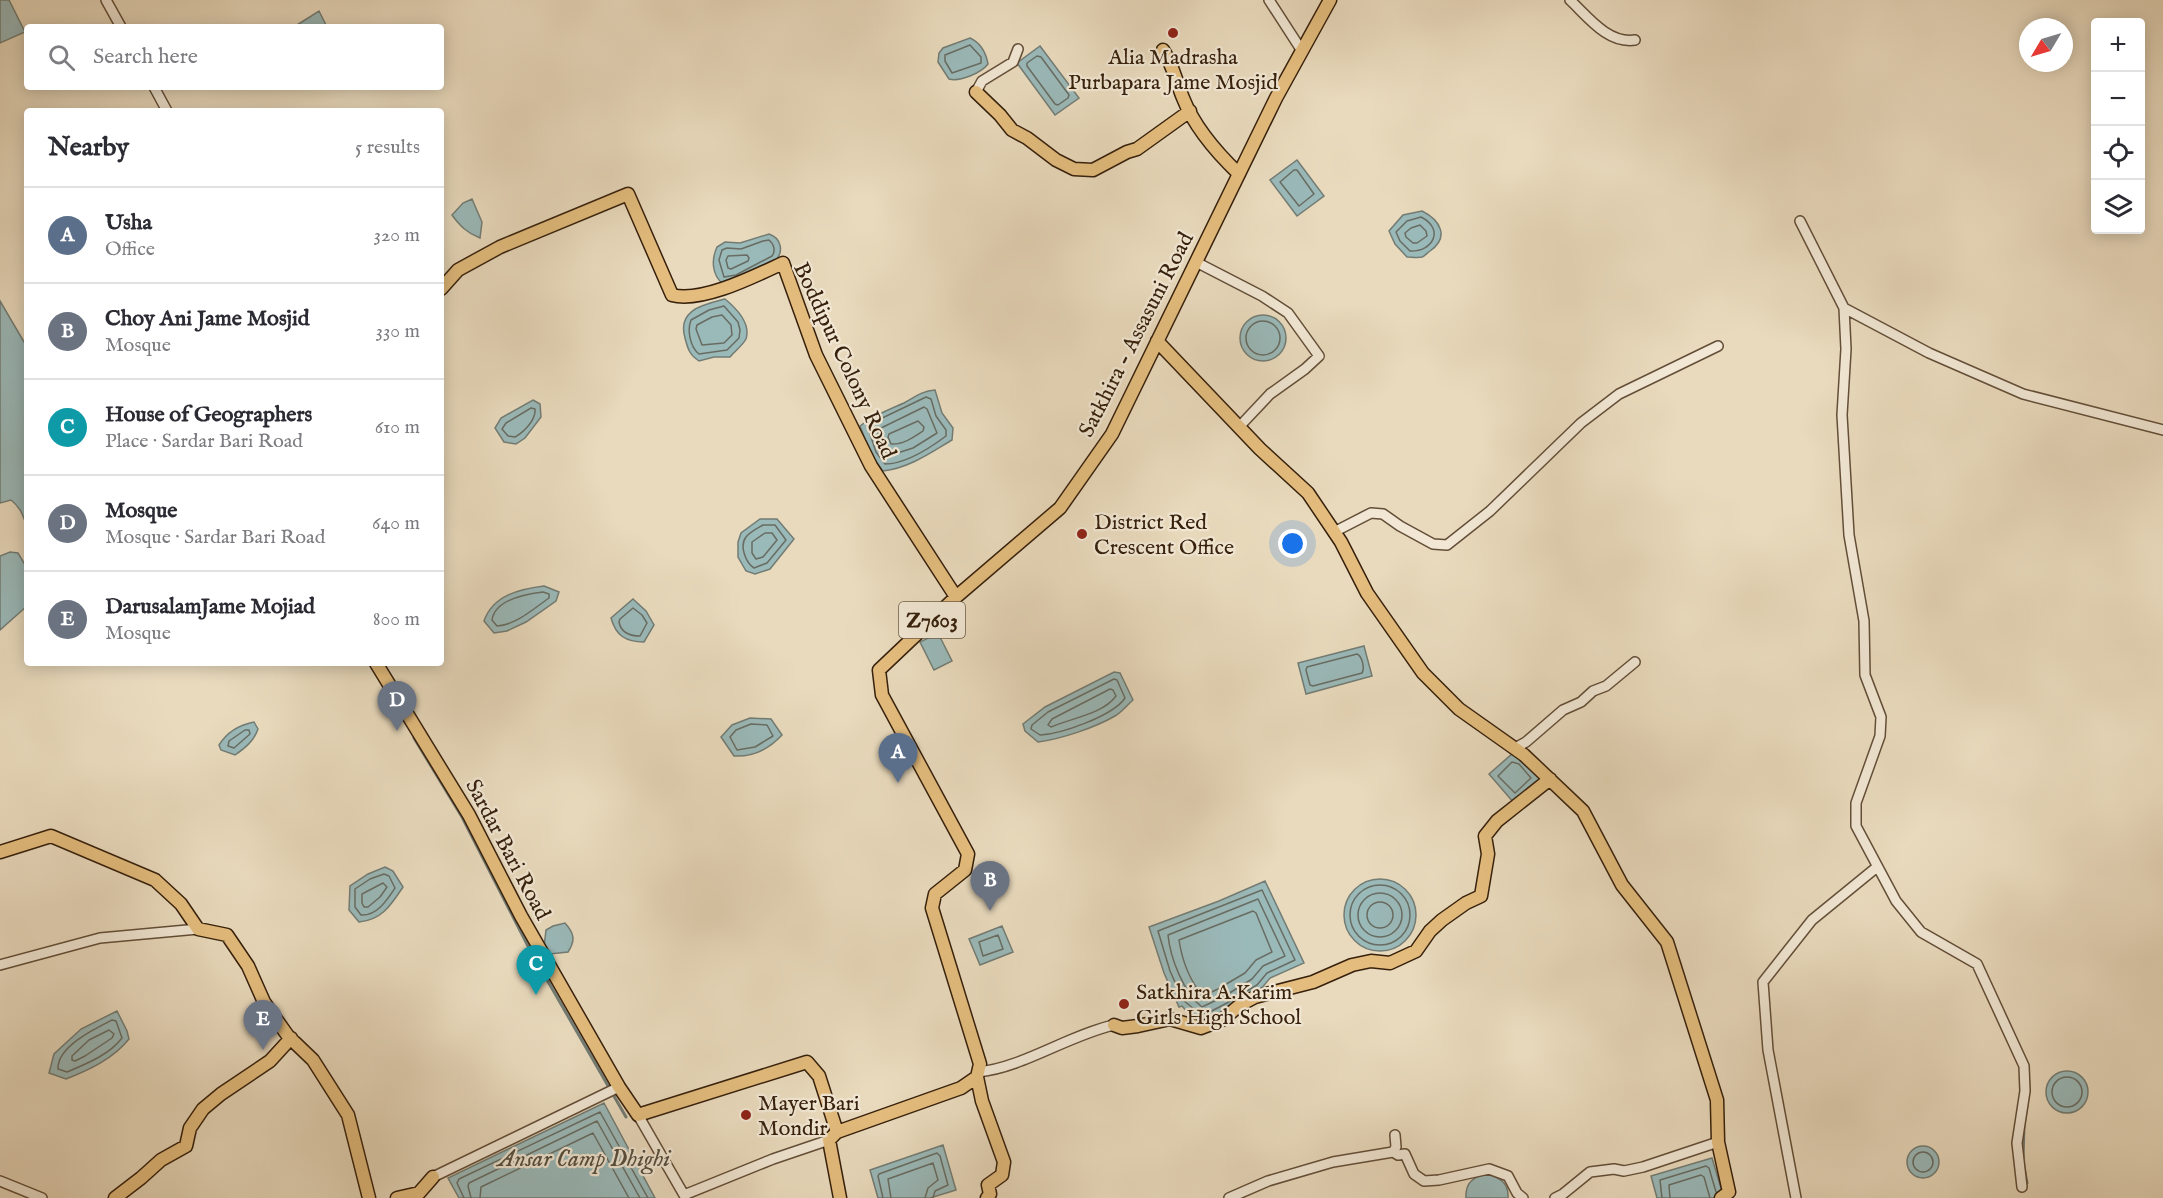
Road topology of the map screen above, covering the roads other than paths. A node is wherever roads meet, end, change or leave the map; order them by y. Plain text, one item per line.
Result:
1 (106, 0) edge
2 (1269, 0) edge
3 (1330, 0) edge
4 (1570, 0) edge
5 (119, 24) edge
6 (1635, 40) dead end
7 (1018, 49) dead end
8 (1163, 50) dead end
9 (1302, 51) junction
10 (156, 90) edge
11 (976, 92) joint
12 (165, 108) edge
13 (1190, 111) junction
14 (1239, 174) junction
15 (1800, 221) dead end
16 (1196, 262) junction
17 (444, 286) edge
18 (1844, 308) junction
19 (1157, 341) junction
20 (1718, 346) dead end
21 (1239, 427) junction
22 (2163, 430) edge
23 (1334, 532) junction
24 (957, 597) junction
25 (1635, 662) dead end
26 (378, 666) edge
27 (1515, 748) junction
28 (1550, 779) junction
29 (0, 852) edge
30 (1877, 867) junction
31 (198, 929) junction
32 (0, 965) edge
33 (1114, 1025) joint
34 (291, 1038) junction
35 (978, 1074) junction
36 (619, 1087) junction
37 (638, 1115) junction
38 (1395, 1135) dead end
39 (833, 1136) junction
40 (1718, 1142) junction
41 (1393, 1152) junction
42 (433, 1177) joint
43 (0, 1181) edge
44 (2022, 1186) dead end
45 (42, 1198) edge
46 (115, 1198) edge
47 (369, 1198) edge
48 (397, 1198) edge
49 (840, 1198) edge
50 (987, 1198) edge
51 (1229, 1198) edge
52 (1523, 1198) edge
53 (1555, 1198) edge
54 (1721, 1198) edge
55 (1796, 1198) edge

1 - 5 street
2 - 9 street
3 - 9 main road, Satkhira - Assasuni Road / Z7603
4 - 6 street
7 - 11 street
8 - 13 main road
9 - 14 main road, Satkhira - Assasuni Road / Z7603
10 - 12 street
11 - 13 main road
13 - 14 main road
14 - 16 main road, Satkhira - Assasuni Road / Z7603
15 - 18 street
16 - 19 main road, Satkhira - Assasuni Road / Z7603
16 - 21 street
17 - 24 main road, Boddipur Colony Road
18 - 22 street
18 - 30 street
19 - 21 main road
19 - 24 main road, Satkhira - Assasuni Road / Z7603
20 - 23 street
21 - 23 main road
23 - 27 main road
24 - 35 main road, Satkhira - Assasuni Road / Z7603
25 - 27 street
26 - 36 main road, Sardar Bari Road
27 - 28 main road
28 - 33 main road
28 - 40 main road
29 - 31 main road
30 - 44 street
30 - 55 street
31 - 32 street
31 - 34 main road
33 - 35 street
34 - 46 main road
34 - 47 main road
35 - 39 main road
35 - 50 main road
36 - 37 main road, Sardar Bari Road
36 - 42 street
37 - 39 street
37 - 39 main road
38 - 41 street
39 - 49 main road
40 - 53 street
40 - 54 main road
41 - 51 street
41 - 52 street
42 - 48 main road
43 - 45 street

